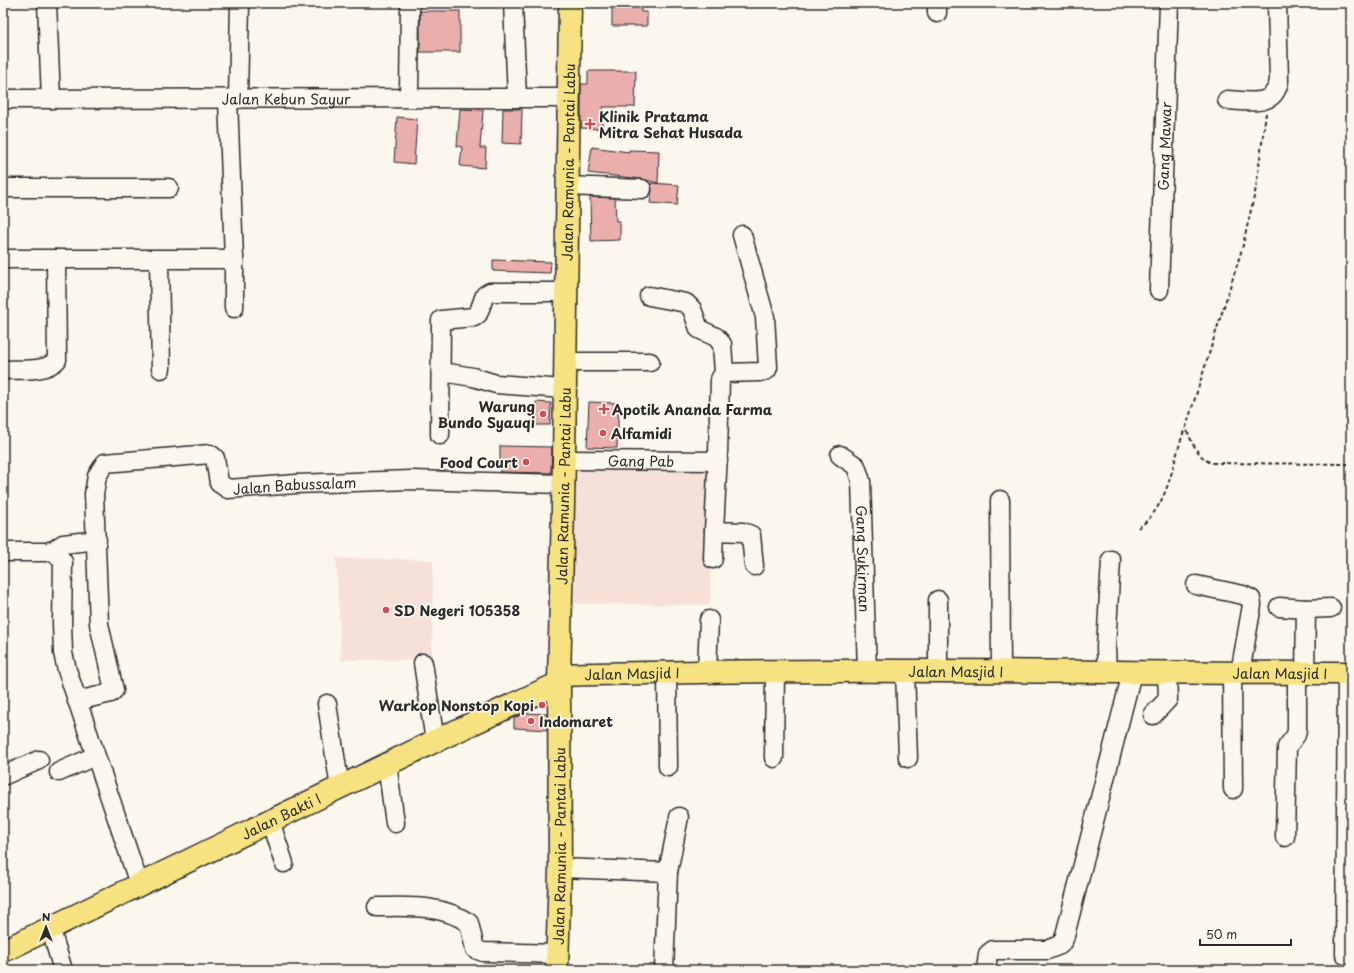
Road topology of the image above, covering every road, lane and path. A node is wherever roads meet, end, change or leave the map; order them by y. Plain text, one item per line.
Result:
1 (48, 3) edge
2 (240, 3) edge
3 (410, 3) edge
4 (513, 3) edge
5 (570, 3) edge
6 (1169, 3) edge
7 (1277, 3) edge
8 (409, 97) junction
9 (517, 98) junction
10 (568, 98) junction
11 (3, 99) edge
12 (51, 99) junction
13 (233, 99) junction
14 (1227, 100) dead end
15 (1265, 100) junction
16 (567, 186) junction
17 (3, 188) edge
18 (169, 188) dead end
19 (642, 189) dead end
20 (742, 234) dead end
21 (3, 259) edge
22 (56, 259) junction
23 (234, 259) junction
24 (159, 260) junction
25 (1160, 290) dead end
26 (565, 292) junction
27 (649, 296) dead end
28 (234, 308) dead end
29 (565, 362) junction
30 (650, 362) dead end
31 (162, 369) dead end
32 (3, 370) edge
33 (442, 372) junction
34 (724, 372) junction
35 (564, 389) junction
36 (1186, 427) junction
37 (440, 434) dead end
38 (840, 455) dead end
39 (564, 460) junction
40 (718, 461) junction
41 (1351, 464) edge
42 (564, 484) junction
43 (1000, 500) dead end
44 (1138, 528) dead end
45 (714, 531) junction
46 (97, 540) junction
47 (54, 550) junction
48 (3, 552) edge
49 (713, 558) dead end
50 (1111, 560) dead end
51 (754, 566) dead end
52 (1196, 585) dead end
53 (938, 600) dead end
54 (1279, 607) dead end
55 (1331, 608) dead end
56 (1306, 609) junction
57 (709, 620) dead end
58 (422, 664) dead end
59 (867, 671) junction
60 (905, 671) junction
61 (938, 671) junction
62 (667, 672) junction
63 (775, 672) junction
64 (1001, 672) junction
65 (707, 673) junction
66 (1107, 673) junction
67 (1132, 673) junction
68 (1236, 673) junction
69 (1167, 674) junction
70 (1301, 674) junction
71 (1349, 674) edge
72 (560, 679) junction
73 (77, 701) junction
74 (327, 704) dead end
75 (1153, 715) dead end
76 (435, 741) junction
77 (94, 756) junction
78 (774, 758) dead end
79 (908, 758) dead end
80 (39, 760) dead end
81 (387, 764) junction
82 (668, 767) dead end
83 (59, 772) dead end
84 (3, 774) edge
85 (340, 788) junction
86 (1233, 789) dead end
87 (679, 817) dead end
88 (270, 821) junction
89 (395, 823) dead end
90 (1285, 837) dead end
91 (284, 864) dead end
92 (560, 868) junction
93 (668, 872) junction
94 (139, 884) junction
95 (377, 907) dead end
96 (50, 927) junction
97 (3, 951) edge
98 (1345, 955) dead end
99 (557, 962) edge
100 (63, 970) edge
101 (664, 970) edge
102 (986, 970) edge

1 - 12 street
2 - 13 street
3 - 8 street
4 - 9 street
5 - 10 main road, Jalan Ramunia - Pantai Labu
6 - 25 street, Gang Mawar
7 - 15 street
8 - 9 street, Jalan Kebun Sayur
8 - 13 street, Jalan Kebun Sayur
9 - 10 street, Jalan Kebun Sayur
10 - 16 main road, Jalan Ramunia - Pantai Labu
11 - 12 street, Jalan Kebun Sayur
12 - 13 street, Jalan Kebun Sayur
13 - 23 street
14 - 15 street
15 - 36 path
16 - 19 street
16 - 26 main road, Jalan Ramunia - Pantai Labu
17 - 18 street
20 - 34 street
21 - 22 street
22 - 24 street
22 - 32 street
23 - 24 street
23 - 28 street
24 - 31 street
26 - 29 main road, Jalan Ramunia - Pantai Labu
26 - 33 street
27 - 34 street
29 - 30 street
29 - 35 main road, Jalan Ramunia - Pantai Labu
33 - 35 street
33 - 37 street
34 - 40 street
35 - 39 main road, Jalan Ramunia - Pantai Labu
36 - 41 path
36 - 44 path
38 - 59 street, Gang Sukirman
39 - 40 street, Gang Pab
39 - 42 main road, Jalan Ramunia - Pantai Labu
40 - 45 street
42 - 46 street, Jalan Babussalam
42 - 72 main road, Jalan Ramunia - Pantai Labu
43 - 64 street
45 - 49 street
45 - 51 street
46 - 47 street
46 - 73 street, Jalan Babussalam
47 - 48 street
47 - 73 street
50 - 66 street
52 - 68 street
53 - 61 street
54 - 56 street
55 - 56 street
56 - 70 street
57 - 65 street
58 - 76 street
59 - 60 main road, Jalan Masjid I
59 - 63 main road, Jalan Masjid I
60 - 61 main road, Jalan Masjid I
60 - 79 street
61 - 64 main road, Jalan Masjid I
62 - 65 main road, Jalan Masjid I
62 - 72 main road, Jalan Masjid I
62 - 82 street
63 - 65 main road, Jalan Masjid I
63 - 78 street
64 - 66 main road, Jalan Masjid I
66 - 67 main road, Jalan Masjid I
67 - 69 main road, Jalan Masjid I
67 - 102 street
68 - 69 main road, Jalan Masjid I
68 - 70 main road, Jalan Masjid I
68 - 86 street
69 - 75 street
70 - 71 main road, Jalan Masjid I
70 - 90 street
71 - 98 street
72 - 76 main road, Jalan Bakti I
72 - 92 main road, Jalan Ramunia - Pantai Labu
73 - 77 street
74 - 85 street
76 - 81 main road, Jalan Bakti I
77 - 83 street
77 - 94 street
80 - 84 street
81 - 85 main road, Jalan Bakti I
81 - 89 street
85 - 88 main road, Jalan Bakti I
87 - 93 street
88 - 91 street
88 - 94 main road, Jalan Bakti I
92 - 93 street
92 - 99 main road, Jalan Ramunia - Pantai Labu
93 - 101 street
94 - 96 main road, Jalan Bakti I
95 - 99 street
96 - 97 main road, Jalan Bakti I
96 - 100 street

